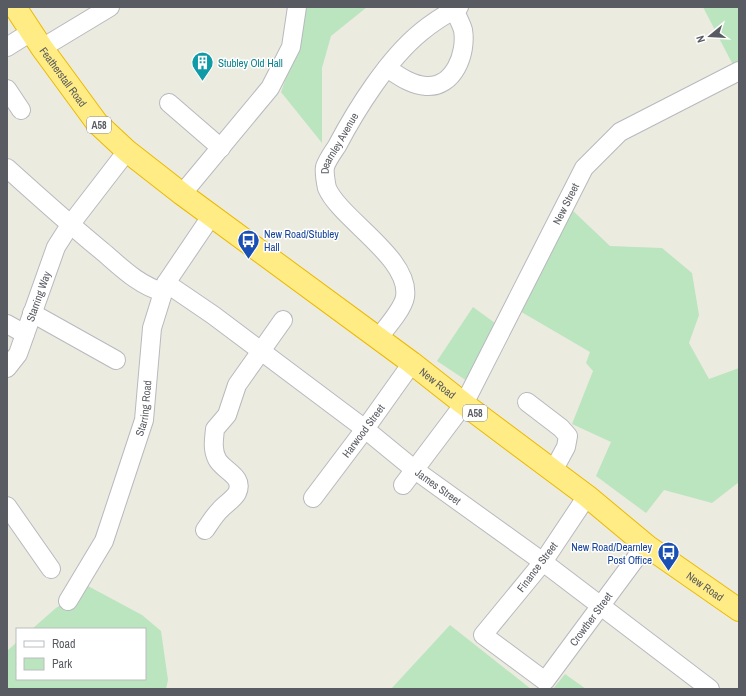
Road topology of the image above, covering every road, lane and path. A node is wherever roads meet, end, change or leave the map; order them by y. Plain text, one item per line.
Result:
1 (15, 7) edge
2 (110, 7) edge
3 (297, 7) edge
4 (457, 9) edge
5 (36, 40) junction
6 (7, 47) edge
7 (387, 68) junction
8 (739, 71) edge
9 (7, 89) edge
10 (169, 103) dead end
11 (21, 110) dead end
12 (221, 148) junction
13 (127, 151) junction
14 (7, 168) edge
15 (182, 194) junction
16 (212, 215) junction
17 (70, 225) junction
18 (164, 288) junction
19 (32, 313) junction
20 (283, 320) dead end
21 (7, 324) edge
22 (25, 334) junction
23 (378, 337) junction
24 (261, 350) junction
25 (116, 360) dead end
26 (412, 363) junction
27 (7, 368) edge
28 (527, 402) dead end
29 (464, 404) junction
30 (366, 429) junction
31 (415, 470) junction
32 (553, 471) junction
33 (403, 485) dead end
34 (587, 496) junction
35 (313, 498) dead end
36 (7, 506) edge
37 (205, 530) dead end
38 (636, 558) dead end
39 (543, 562) junction
40 (51, 569) dead end
41 (68, 601) dead end
42 (600, 606) junction
43 (739, 610) edge
44 (545, 681) joint
45 (710, 689) edge

1 - 5 highway, Featherstall Road / A58
2 - 5 street
3 - 12 street
4 - 7 street, Dearnley Avenue
4 - 7 street
5 - 6 street
5 - 13 highway, Featherstall Road / A58
7 - 23 street, Dearnley Avenue
8 - 29 street, New Street
9 - 11 street
10 - 12 street
12 - 15 street
13 - 15 highway, Featherstall Road / A58
13 - 17 street, Starring Way
14 - 17 street, James Street
15 - 16 highway, Featherstall Road / A58
16 - 18 street, Starring Road
16 - 23 highway, New Road / A58
17 - 18 street, James Street
17 - 19 street, Starring Way
18 - 24 street, James Street
18 - 41 street, Starring Road
19 - 22 street, Starring Way
19 - 25 street
20 - 24 street
21 - 22 street
22 - 27 street, Starring Way
23 - 26 highway, New Road / A58
24 - 30 street, James Street
24 - 37 street
26 - 29 highway, New Road / A58
26 - 30 street, Harwood Street
28 - 32 street
29 - 31 street, New Street
29 - 32 highway, New Road / A58
30 - 31 street, James Street
30 - 35 street, Harwood Street
31 - 33 street, New Street
31 - 39 street, James Street
32 - 34 highway, New Road / A58
34 - 39 street, Finance Street
34 - 43 highway, New Road / A58
36 - 40 street
38 - 42 street, Crowther Street
39 - 42 street, James Street
39 - 44 street, Finance Street
42 - 44 street, Crowther Street
42 - 45 street, James Street

